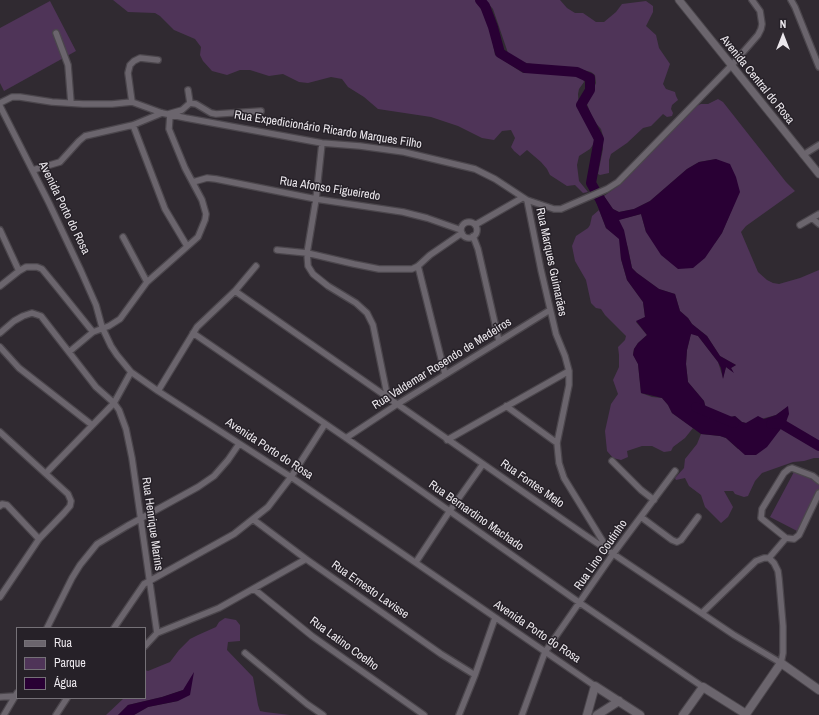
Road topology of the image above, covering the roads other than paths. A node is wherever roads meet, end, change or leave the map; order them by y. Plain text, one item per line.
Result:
1 (678, 0) edge
2 (752, 0) edge
3 (792, 0) edge
4 (56, 33) dead end
5 (158, 60) dead end
6 (731, 66) junction
7 (819, 67) edge
8 (188, 90) dead end
9 (132, 102) junction
10 (71, 103) junction
11 (190, 103) junction
12 (0, 104) edge
13 (261, 111) dead end
14 (166, 114) junction
15 (133, 125) junction
16 (322, 143) junction
17 (819, 145) edge
18 (803, 155) junction
19 (33, 170) junction
20 (819, 174) edge
21 (193, 182) junction
22 (316, 199) junction
23 (524, 199) junction
24 (819, 214) edge
25 (812, 218) junction
26 (819, 224) edge
27 (475, 225) junction
28 (800, 225) dead end
29 (0, 230) edge
30 (462, 232) junction
31 (473, 236) junction
32 (123, 237) dead end
33 (187, 246) junction
34 (277, 250) dead end
35 (307, 253) junction
36 (256, 266) dead end
37 (418, 266) junction
38 (19, 271) junction
39 (147, 282) junction
40 (0, 286) edge
41 (235, 291) junction
42 (550, 310) junction
43 (102, 327) junction
44 (93, 332) junction
45 (0, 333) edge
46 (193, 333) junction
47 (499, 341) junction
48 (0, 347) edge
49 (69, 352) junction
50 (569, 371) junction
51 (131, 372) junction
52 (445, 374) junction
53 (158, 391) junction
54 (388, 399) junction
55 (114, 403) junction
56 (396, 405) junction
57 (506, 406) junction
58 (325, 424) junction
59 (92, 425) junction
60 (0, 432) edge
61 (346, 438) junction
62 (447, 440) junction
63 (557, 443) junction
64 (239, 444) junction
65 (612, 461) dead end
66 (483, 464) junction
67 (675, 471) dead end
68 (46, 473) junction
69 (291, 477) junction
70 (819, 481) edge
71 (819, 493) edge
72 (654, 500) junction
73 (0, 506) edge
74 (449, 512) junction
75 (641, 517) junction
76 (698, 517) dead end
77 (140, 520) junction
78 (254, 520) junction
79 (786, 538) junction
80 (39, 539) junction
81 (607, 549) junction
82 (614, 554) junction
83 (769, 558) junction
84 (306, 559) junction
85 (416, 562) junction
86 (149, 581) junction
87 (254, 589) junction
88 (0, 597) edge
89 (580, 603) junction
90 (702, 613) junction
91 (495, 618) junction
92 (48, 627) edge
93 (115, 627) edge
94 (157, 633) junction
95 (146, 645) edge
96 (245, 652) dead end
97 (545, 652) junction
98 (781, 663) junction
99 (475, 676) junction
100 (595, 686) junction
101 (703, 687) junction
102 (819, 690) edge
103 (16, 695) edge
104 (0, 698) edge
105 (66, 699) edge
106 (619, 701) junction
107 (602, 714) edge
108 (746, 714) edge
109 (4, 715) edge
110 (56, 715) edge
111 (323, 715) edge
112 (424, 715) edge
113 (459, 715) edge
114 (522, 715) edge
115 (588, 715) edge
116 (640, 715) edge
117 (683, 715) edge

1 - 6 street, Avenida Central do Rosa
2 - 6 street, Rua Marques Guimarães
3 - 7 street
4 - 10 street
5 - 9 street
6 - 18 street, Avenida Central do Rosa
6 - 23 street, Rua Marques Guimarães
8 - 11 street
9 - 10 street, Rua Expedicionário Ricardo Marques Filho
9 - 14 street, Rua Expedicionário Ricardo Marques Filho
10 - 12 street, Rua Expedicionário Ricardo Marques Filho
11 - 13 street
11 - 14 street
12 - 19 street, Avenida Porto do Rosa
14 - 15 street
14 - 16 street, Rua Expedicionário Ricardo Marques Filho
14 - 21 street
15 - 19 street
15 - 33 street
16 - 22 street
16 - 23 street, Rua Expedicionário Ricardo Marques Filho
17 - 18 street
18 - 20 street, Avenida Central do Rosa
19 - 43 street, Avenida Porto do Rosa
21 - 22 street, Rua Afonso Figueiredo
21 - 33 street
22 - 30 street, Rua Afonso Figueiredo
22 - 35 street
23 - 27 street
23 - 42 street, Rua Marques Guimarães
24 - 25 street
25 - 26 street
25 - 28 street
27 - 30 street
27 - 31 street
29 - 38 street
30 - 31 street
30 - 37 street
31 - 47 street
32 - 39 street
33 - 39 street
34 - 35 street
35 - 37 street
35 - 54 street
36 - 41 street
37 - 52 street
38 - 40 street
38 - 44 street
39 - 43 street
41 - 46 street
41 - 54 street, Rua Fontes Melo
42 - 47 street, Rua Valdemar Rosendo de Medeiros
42 - 50 street, Rua Marques Guimarães
43 - 44 street
43 - 51 street, Avenida Porto do Rosa
44 - 49 street
45 - 49 street, Rua Henrique Marins
46 - 53 street
46 - 58 street, Rua Bernardino Machado
47 - 52 street, Rua Valdemar Rosendo de Medeiros
48 - 59 street
49 - 55 street, Rua Henrique Marins
50 - 57 street
50 - 63 street, Rua Marques Guimarães
51 - 53 street, Avenida Porto do Rosa
51 - 55 street
52 - 56 street, Rua Valdemar Rosendo de Medeiros
53 - 64 street, Avenida Porto do Rosa
54 - 56 street, Rua Fontes Melo
55 - 59 street
55 - 77 street, Rua Henrique Marins
56 - 61 street, Rua Valdemar Rosendo de Medeiros
56 - 62 street, Rua Fontes Melo
57 - 62 street
57 - 63 street
58 - 61 street, Rua Bernardino Machado
58 - 69 street
59 - 68 street
60 - 68 street
61 - 74 street, Rua Bernardino Machado
62 - 66 street, Rua Fontes Melo
63 - 81 street, Rua Marques Guimarães
64 - 69 street, Avenida Porto do Rosa
64 - 77 street
65 - 72 street
66 - 74 street
66 - 81 street, Rua Fontes Melo
67 - 72 street, Rua Lino Coutinho
68 - 80 street
69 - 78 street
69 - 85 street, Avenida Porto do Rosa
70 - 79 street
71 - 79 street
72 - 75 street, Rua Lino Coutinho
73 - 80 street
74 - 85 street
74 - 89 street, Rua Bernardino Machado
75 - 76 street
75 - 82 street, Rua Lino Coutinho
77 - 86 street, Rua Henrique Marins
77 - 92 street
78 - 84 street, Rua Ernesto Lavisse
78 - 86 street
79 - 83 street
80 - 88 street
81 - 82 street, Rua Fontes Melo
82 - 89 street, Rua Lino Coutinho
82 - 90 street, Rua Fontes Melo
83 - 90 street
83 - 98 street
84 - 87 street
84 - 99 street, Rua Ernesto Lavisse
85 - 91 street, Avenida Porto do Rosa
86 - 93 street
86 - 94 street, Rua Henrique Marins
87 - 94 street
87 - 112 street, Rua Latino Coelho
89 - 97 street, Rua Lino Coutinho
89 - 101 street, Rua Bernardino Machado
90 - 98 street, Rua Fontes Melo
91 - 97 street, Avenida Porto do Rosa
91 - 99 street
94 - 95 street
96 - 111 street
97 - 100 street, Avenida Porto do Rosa
97 - 114 street, Rua Lino Coutinho
98 - 102 main road, Rua Fontes Melo
98 - 108 main road
99 - 113 street
100 - 106 main road, Avenida Porto do Rosa
100 - 115 main road
101 - 108 main road, Rua Bernardino Machado
101 - 117 main road
103 - 104 street
103 - 109 street
105 - 110 street
106 - 107 main road
106 - 116 main road, Avenida Porto do Rosa

